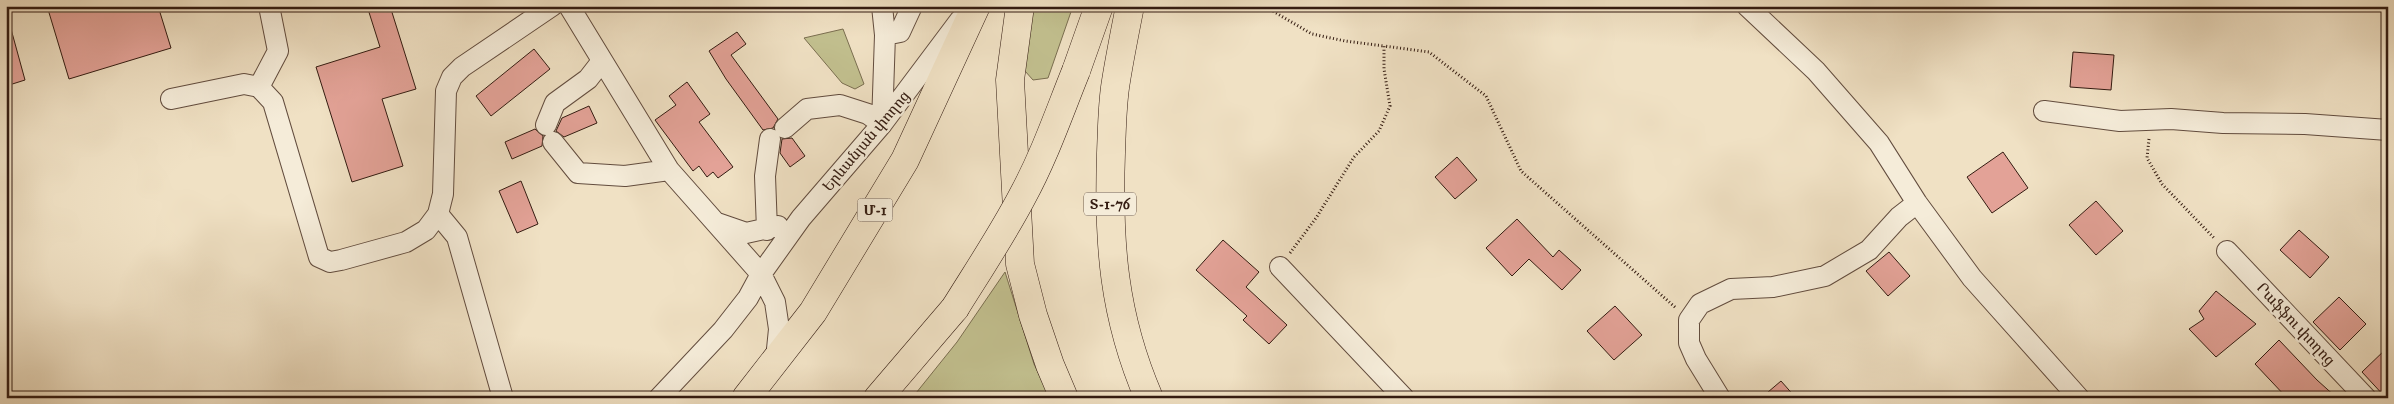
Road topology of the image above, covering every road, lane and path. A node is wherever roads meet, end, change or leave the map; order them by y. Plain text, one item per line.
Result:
1 (269, 6) edge
2 (552, 6) edge
3 (569, 6) edge
4 (882, 6) edge
5 (912, 6) edge
6 (970, 6) edge
7 (976, 6) edge
8 (1020, 6) edge
9 (1099, 6) edge
10 (1130, 6) edge
11 (1264, 6) edge
12 (1747, 6) edge
13 (885, 35) junction
14 (1384, 46) junction
15 (602, 61) junction
16 (259, 87) junction
17 (171, 99) dead end
18 (2044, 110) dead end
19 (2171, 119) junction
20 (882, 124) junction
21 (2388, 130) edge
22 (669, 170) junction
23 (1917, 203) junction
24 (438, 214) junction
25 (801, 218) junction
26 (716, 222) junction
27 (767, 230) junction
28 (2227, 251) joint
29 (1280, 267) joint
30 (761, 274) junction
31 (1689, 320) junction
32 (776, 361) junction
33 (503, 398) edge
34 (659, 398) edge
35 (746, 398) edge
36 (878, 398) edge
37 (1064, 398) edge
38 (1150, 398) edge
39 (1404, 398) edge
40 (1720, 398) edge
41 (2079, 398) edge
42 (2366, 398) edge

1 - 16 street
2 - 24 street
3 - 15 street
4 - 13 street
5 - 13 street
6 - 20 street, Երևանյան փողոց
7 - 32 highway, Մ-1
8 - 37 highway
9 - 36 highway, bridge
10 - 38 highway, Տ-1-76
11 - 14 path
12 - 23 street
13 - 20 street
14 - 29 path
14 - 31 path
15 - 22 street
15 - 22 street
16 - 17 street
16 - 24 street
18 - 19 street
19 - 21 street
19 - 28 path
20 - 25 street, Երևանյան փողոց
20 - 27 street
22 - 26 street
23 - 31 street
23 - 41 street
24 - 33 street
25 - 27 street
25 - 30 street, Երևանյան փողոց
26 - 27 street
26 - 30 street
28 - 42 street, Րաֆֆու փողոց
29 - 39 street
30 - 32 street
30 - 34 street, Երևանյան փողոց
31 - 40 street
32 - 35 highway, Մ-1

